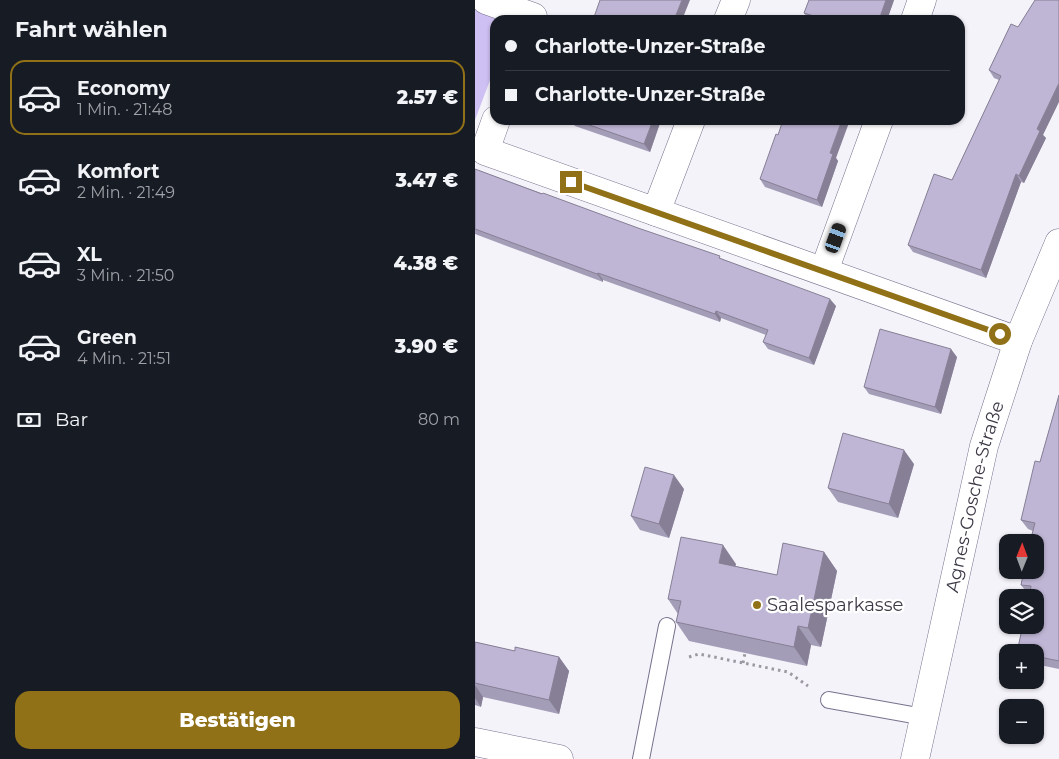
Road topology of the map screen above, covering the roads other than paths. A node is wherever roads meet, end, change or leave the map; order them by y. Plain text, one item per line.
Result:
1 (486, 0) edge
2 (736, 0) edge
3 (922, 0) edge
4 (534, 12) edge
5 (730, 15) edge
6 (917, 15) edge
7 (493, 125) edge
8 (689, 125) edge
9 (877, 125) edge
10 (480, 149) edge
11 (656, 212) junction
12 (1059, 243) edge
13 (824, 271) junction
14 (1018, 340) junction
15 (667, 626) dead end
16 (829, 700) road end
17 (924, 717) junction
18 (475, 742) edge
19 (559, 759) edge
20 (641, 759) edge
21 (915, 759) edge

1 - 4 street
2 - 5 street
3 - 6 street
7 - 10 street
8 - 11 street
9 - 13 street
10 - 11 street
11 - 13 street
12 - 14 street, Agnes-Gosche-Straße
13 - 14 street
14 - 17 street, Agnes-Gosche-Straße
15 - 20 lane
16 - 17 lane
17 - 21 street, Agnes-Gosche-Straße
18 - 19 street

